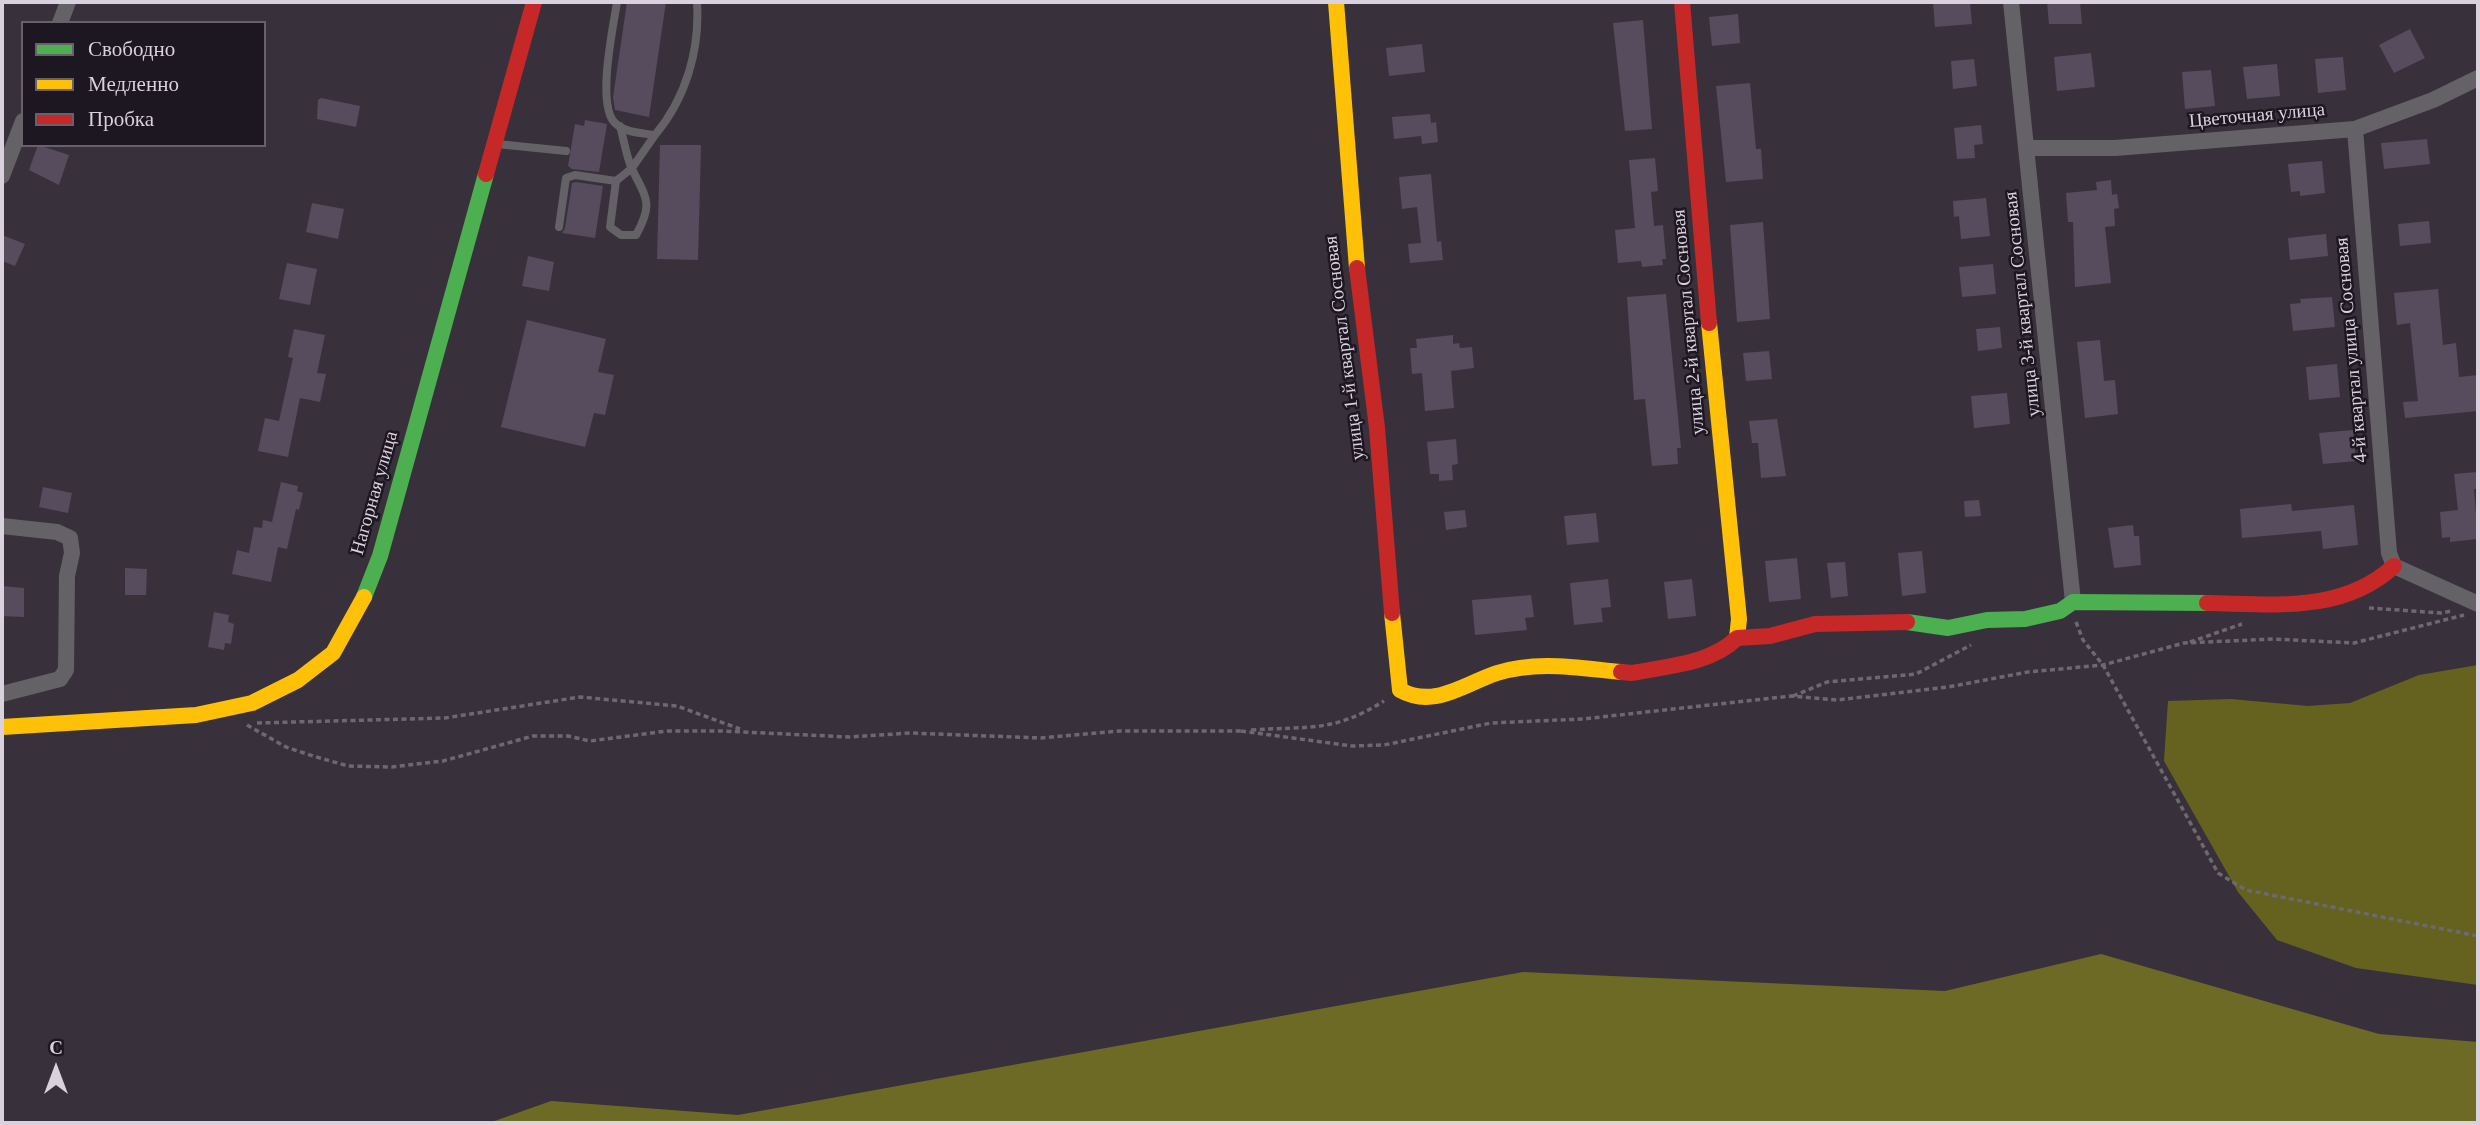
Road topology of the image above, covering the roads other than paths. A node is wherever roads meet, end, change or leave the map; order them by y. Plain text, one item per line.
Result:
1 (68, 2) edge
2 (534, 2) edge
3 (618, 2) edge
4 (697, 2) edge
5 (1336, 2) edge
6 (1682, 2) edge
7 (2011, 2) edge
8 (61, 21) edge
9 (2478, 78) edge
10 (21, 126) edge
11 (620, 126) junction
12 (2355, 129) junction
13 (655, 135) junction
14 (494, 143) junction
15 (2029, 148) junction
16 (566, 151) dead end
17 (632, 168) junction
18 (2, 176) edge
19 (616, 181) junction
20 (559, 228) dead end
21 (2, 526) edge
22 (2394, 566) junction
23 (2073, 602) junction
24 (2470, 609) edge
25 (1737, 638) junction
26 (2, 694) edge
27 (2, 727) edge

1 - 8 street
2 - 14 street, Нагорная улица
3 - 11 lane
4 - 13 lane
5 - 25 street, улица 1-й квартал Сосновая
6 - 25 street, улица 2-й квартал Сосновая
7 - 15 street, улица 3-й квартал Сосновая
9 - 12 street, Цветочная улица
10 - 18 street
11 - 13 lane
11 - 17 lane
12 - 15 street, Цветочная улица
12 - 22 street, 4-й квартал улица Сосновая
13 - 17 lane
14 - 16 lane
14 - 27 street, Нагорная улица
15 - 23 street, улица 3-й квартал Сосновая
17 - 19 lane
17 - 19 lane
19 - 20 lane
21 - 26 street
22 - 23 street
22 - 24 street
23 - 25 street

